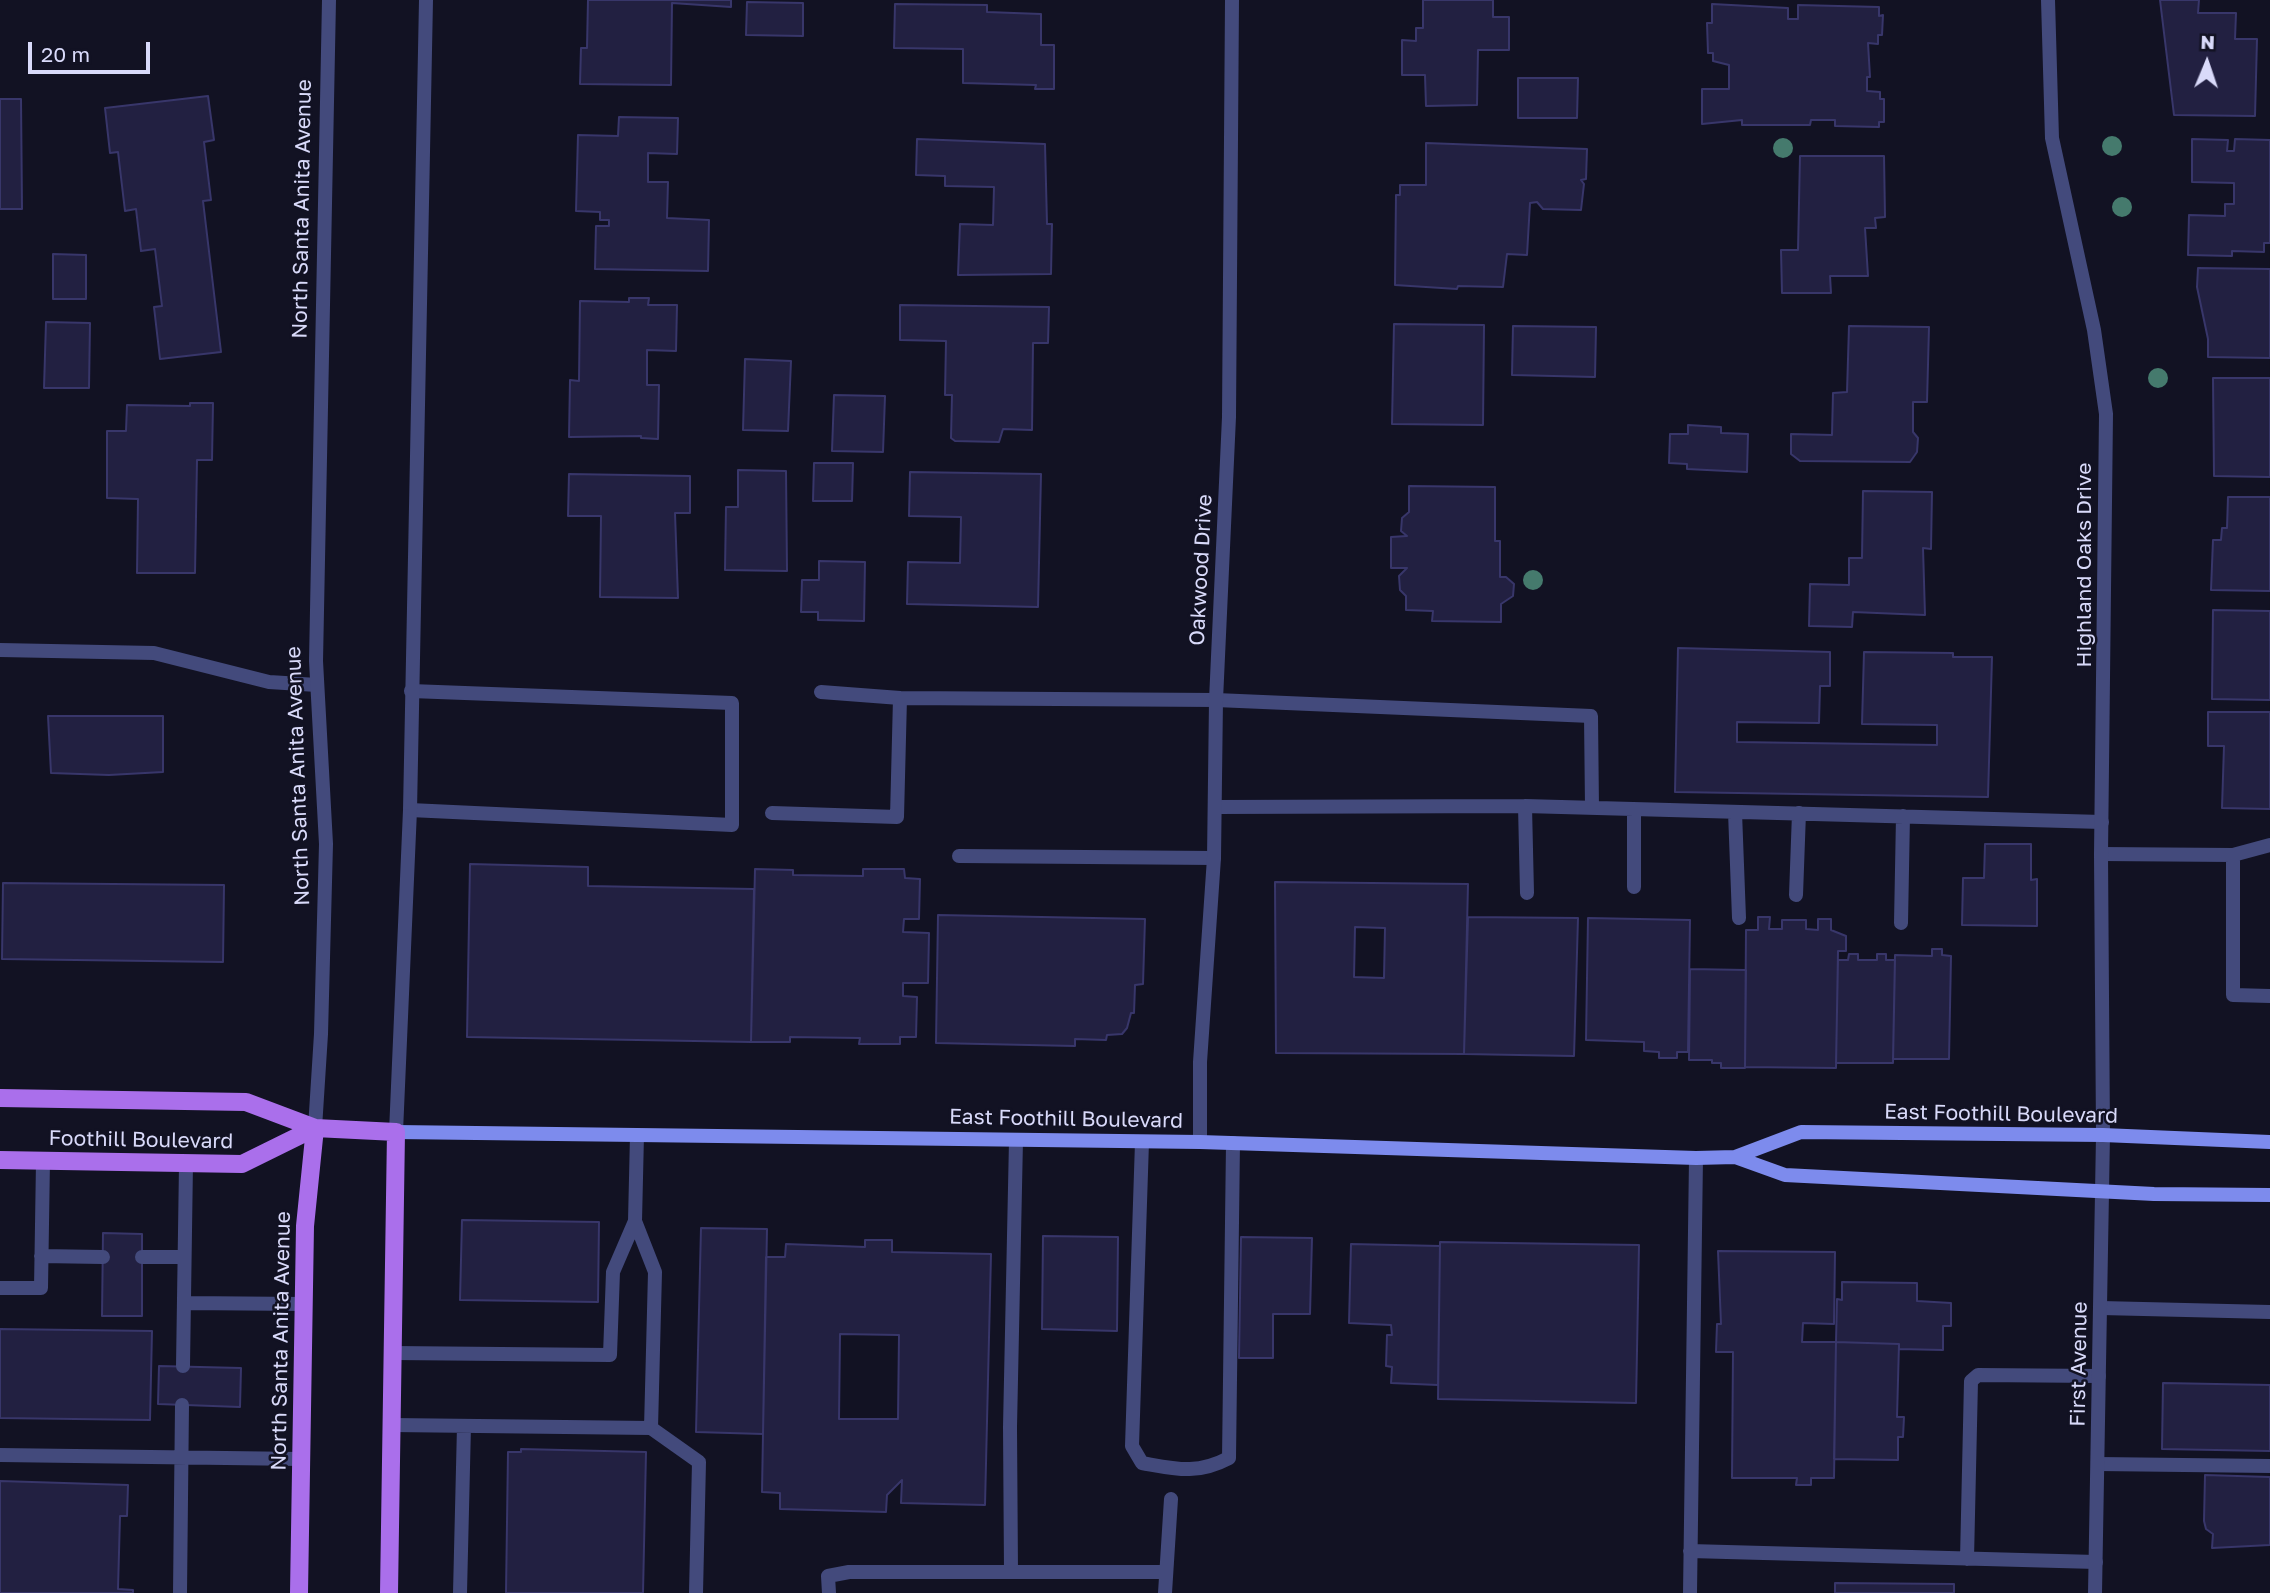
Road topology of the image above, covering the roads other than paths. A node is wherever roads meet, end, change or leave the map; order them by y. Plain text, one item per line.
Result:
1 (329, 0) edge
2 (426, 0) edge
3 (1232, 0) edge
4 (2048, 0) edge
5 (0, 650) edge
6 (317, 685) junction
7 (411, 691) junction
8 (821, 692) dead end
9 (900, 698) junction
10 (1216, 700) junction
11 (1525, 806) junction
12 (1216, 807) junction
13 (1592, 808) junction
14 (1634, 809) junction
15 (410, 810) junction
16 (1735, 812) junction
17 (772, 813) dead end
18 (1799, 813) junction
19 (1903, 816) junction
20 (2102, 822) junction
21 (2270, 845) edge
22 (2101, 854) junction
23 (2233, 855) junction
24 (960, 856) dead end
25 (1214, 858) junction
26 (1634, 887) dead end
27 (1527, 893) dead end
28 (1796, 895) dead end
29 (1739, 918) dead end
30 (1901, 923) dead end
31 (2270, 996) edge
32 (0, 1098) edge
33 (315, 1128) junction
34 (396, 1132) junction
35 (637, 1135) junction
36 (2103, 1135) junction
37 (1016, 1140) junction
38 (1142, 1142) junction
39 (1200, 1142) junction
40 (2270, 1142) edge
41 (1233, 1143) junction
42 (1696, 1157) junction
43 (1735, 1157) junction
44 (0, 1160) edge
45 (43, 1161) junction
46 (186, 1164) junction
47 (2104, 1190) junction
48 (2270, 1195) edge
49 (635, 1221) junction
50 (41, 1256) junction
51 (103, 1256) dead end
52 (142, 1256) dead end
53 (184, 1257) junction
54 (0, 1288) edge
55 (184, 1303) junction
56 (304, 1304) junction
57 (2101, 1308) junction
58 (2270, 1312) edge
59 (393, 1353) junction
60 (183, 1366) dead end
61 (2099, 1376) junction
62 (182, 1405) dead end
63 (392, 1425) junction
64 (464, 1426) junction
65 (651, 1428) junction
66 (0, 1455) edge
67 (182, 1458) junction
68 (301, 1460) junction
69 (2098, 1464) junction
70 (2270, 1466) edge
71 (1171, 1499) dead end
72 (1690, 1551) junction
73 (1967, 1559) junction
74 (2096, 1562) junction
75 (1011, 1572) junction
76 (1166, 1572) junction
77 (180, 1593) edge
78 (299, 1593) edge
79 (389, 1593) edge
80 (460, 1593) edge
81 (696, 1593) edge
82 (829, 1593) edge
83 (1165, 1593) edge
84 (1690, 1593) edge
85 (2095, 1593) edge

1 - 6 street, North Santa Anita Avenue
2 - 7 street
3 - 10 street, Oakwood Drive
4 - 20 street, Highland Oaks Drive
5 - 6 street
6 - 33 street, North Santa Anita Avenue
7 - 15 street
7 - 15 street
8 - 9 street
9 - 10 street
9 - 17 street
10 - 12 street, Oakwood Drive
10 - 13 street
11 - 12 street
11 - 13 street
11 - 27 street
12 - 25 street, Oakwood Drive
13 - 14 street
14 - 16 street
14 - 26 street
15 - 34 street
16 - 18 street
16 - 29 street
18 - 19 street
18 - 28 street
19 - 20 street
19 - 30 street
20 - 22 street, Highland Oaks Drive
21 - 23 street
22 - 23 street
22 - 36 street, Highland Oaks Drive
23 - 31 street
24 - 25 street
25 - 39 street, Oakwood Drive
32 - 33 main road, Foothill Boulevard
33 - 34 main road, Foothill Boulevard
33 - 46 main road, Foothill Boulevard
33 - 56 main road, North Santa Anita Avenue
34 - 35 main road, East Foothill Boulevard
34 - 59 main road
35 - 37 main road, East Foothill Boulevard
35 - 49 street
36 - 40 main road, East Foothill Boulevard
36 - 43 main road, East Foothill Boulevard
36 - 47 street, First Avenue
37 - 38 main road, East Foothill Boulevard
37 - 75 street
38 - 39 main road, East Foothill Boulevard
38 - 41 street
39 - 41 main road, East Foothill Boulevard
41 - 42 main road, East Foothill Boulevard
42 - 43 main road, East Foothill Boulevard
42 - 72 street
43 - 47 main road, East Foothill Boulevard
44 - 45 main road, Foothill Boulevard
45 - 46 main road, Foothill Boulevard
45 - 50 street
46 - 53 street
47 - 48 main road, East Foothill Boulevard
47 - 57 street, First Avenue
49 - 59 street
49 - 65 street
50 - 51 street
50 - 54 street
52 - 53 street
53 - 55 street
55 - 56 street
55 - 60 street
56 - 68 main road, North Santa Anita Avenue
57 - 58 street
57 - 61 street, First Avenue
59 - 63 main road
61 - 69 street, First Avenue
61 - 73 street
62 - 67 street
63 - 64 street
63 - 79 main road
64 - 65 street
64 - 80 street
65 - 81 street
66 - 67 street
67 - 68 street
67 - 77 street
68 - 78 main road, North Santa Anita Avenue
69 - 70 street
69 - 74 street, First Avenue
71 - 76 street
72 - 73 street
72 - 84 street
73 - 74 street
74 - 85 street, First Avenue
75 - 76 street
75 - 82 street
76 - 83 street

